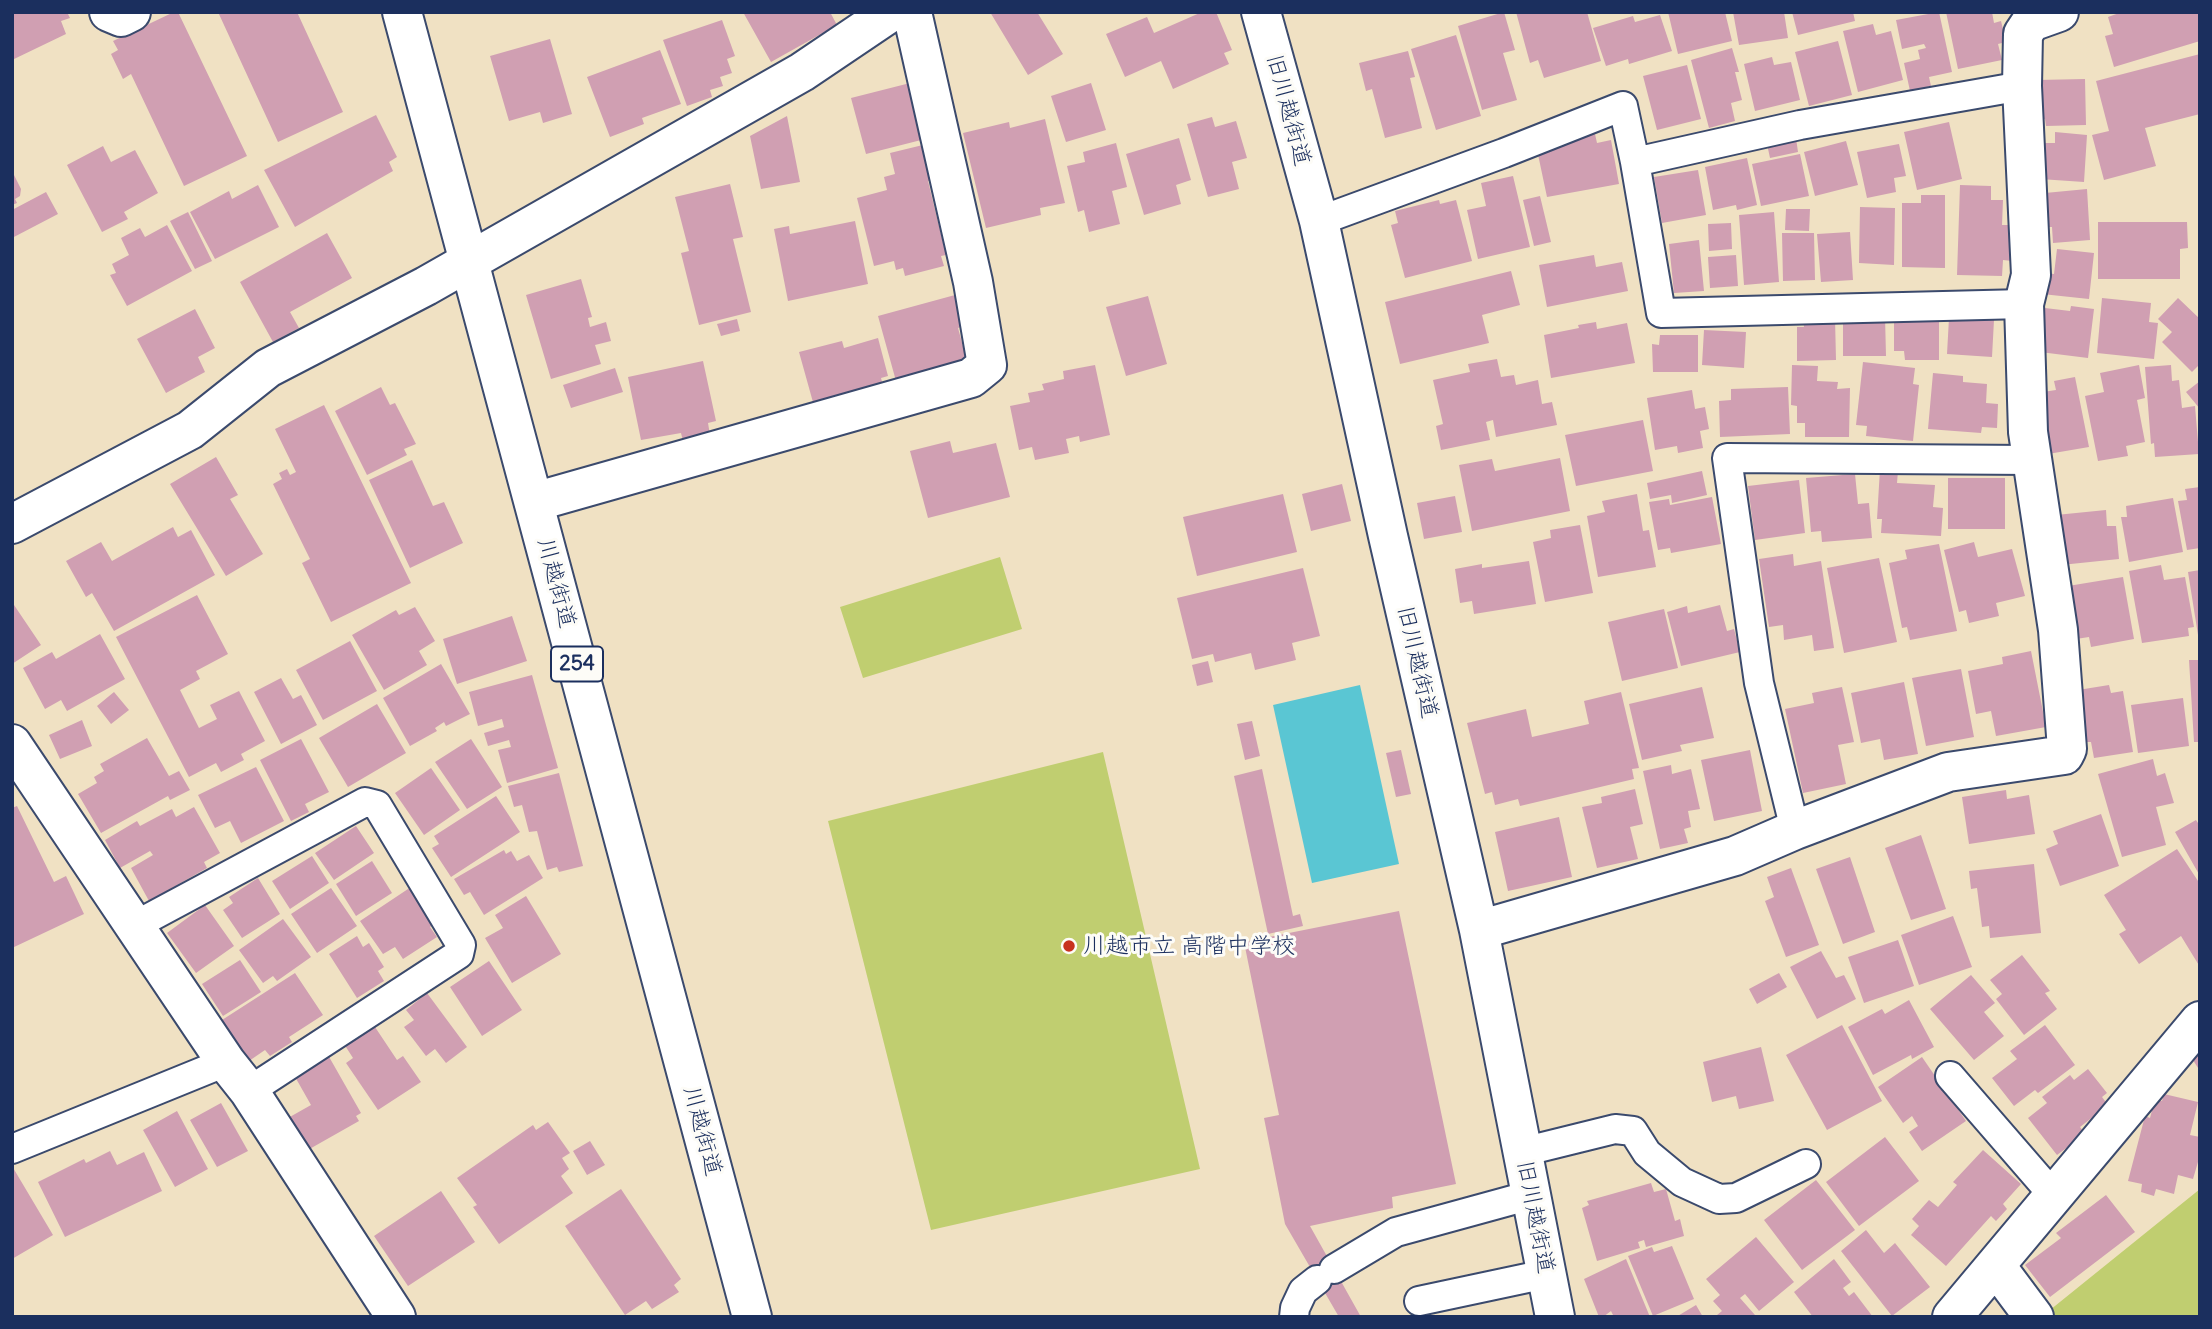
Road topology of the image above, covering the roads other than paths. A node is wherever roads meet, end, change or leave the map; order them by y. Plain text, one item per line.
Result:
1 (109, 12) edge
2 (131, 12) edge
3 (402, 12) edge
4 (891, 12) edge
5 (912, 12) edge
6 (1261, 12) edge
7 (2059, 12) edge
8 (2022, 86) junction
9 (1635, 162) junction
10 (1319, 221) junction
11 (469, 262) junction
12 (2024, 304) junction
13 (2033, 460) junction
14 (534, 502) junction
15 (12, 524) edge
16 (12, 744) edge
17 (1795, 830) junction
18 (134, 926) junction
19 (1479, 930) junction
20 (2200, 1021) edge
21 (1950, 1076) dead end
22 (237, 1077) junction
23 (12, 1149) edge
24 (1522, 1152) junction
25 (1806, 1164) dead end
26 (1531, 1195) junction
27 (2054, 1196) junction
28 (1996, 1266) junction
29 (1546, 1273) junction
30 (1419, 1301) dead end
31 (396, 1317) edge
32 (752, 1317) edge
33 (1294, 1317) edge
34 (1555, 1317) edge
35 (1952, 1317) edge
36 (2034, 1317) edge

1 - 2 main road
3 - 11 main road, 川越街道 / 254
4 - 11 main road
5 - 14 main road
6 - 10 main road, 旧川越街道
7 - 8 main road
8 - 9 lane
8 - 12 main road
9 - 10 lane
9 - 12 lane
10 - 19 main road, 旧川越街道
11 - 14 main road, 川越街道 / 254
11 - 15 main road
12 - 13 main road
13 - 17 main road
13 - 17 lane
14 - 32 main road, 川越街道 / 254
16 - 18 main road
17 - 19 main road
18 - 22 main road
18 - 22 lane
19 - 24 main road, 旧川越街道
20 - 27 main road
21 - 27 lane
22 - 23 lane
22 - 31 main road
24 - 25 lane
24 - 26 main road, 旧川越街道
26 - 29 main road, 旧川越街道
26 - 33 lane
27 - 28 main road
28 - 35 main road
28 - 36 main road
29 - 30 lane
29 - 34 main road, 旧川越街道

